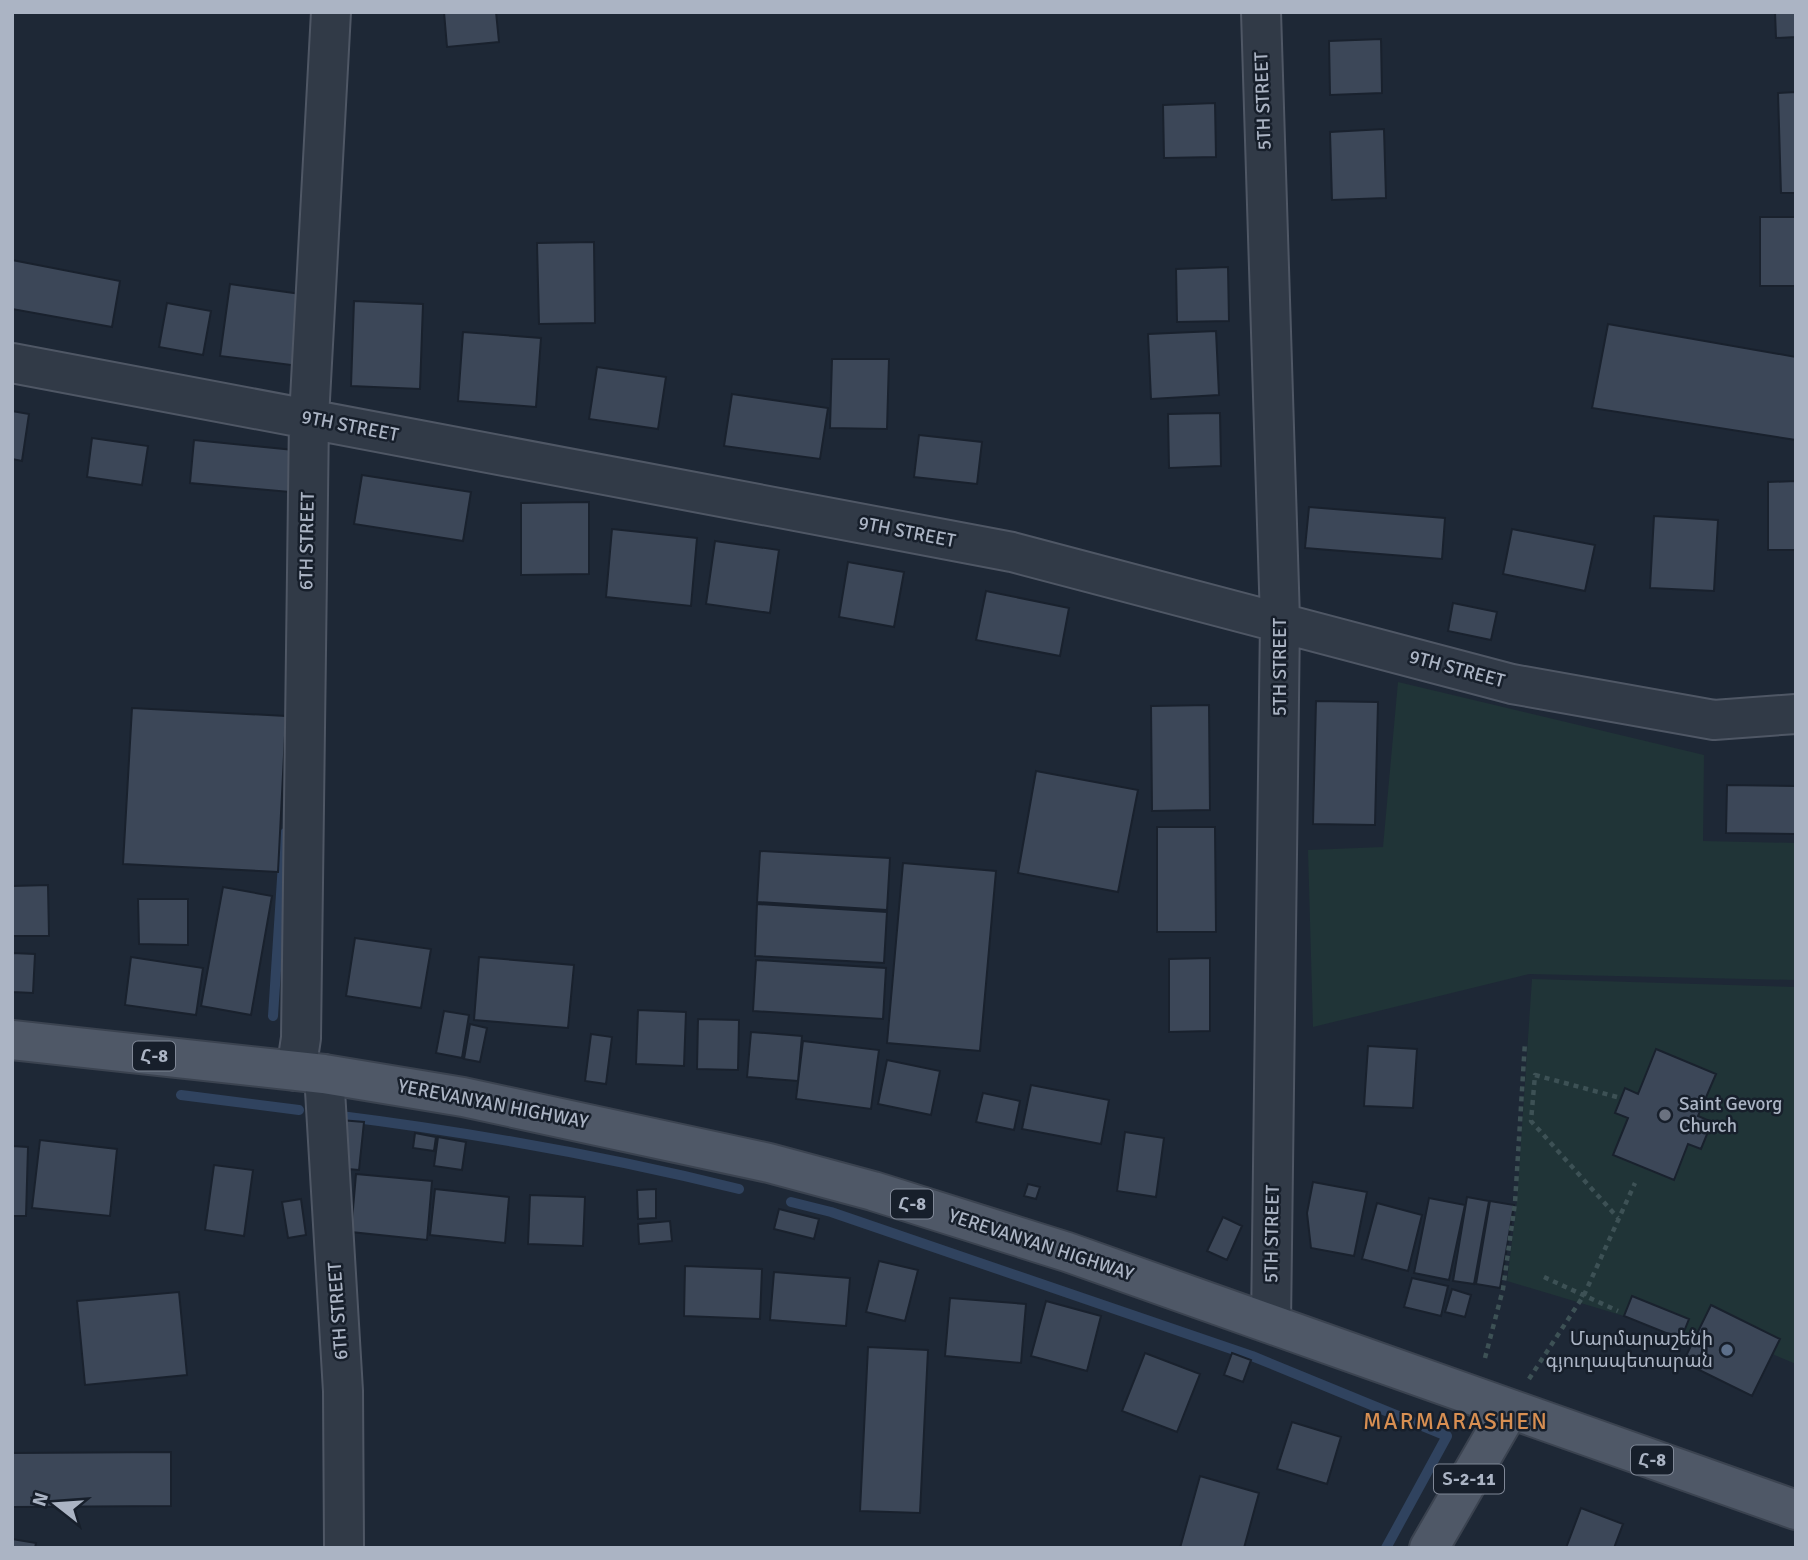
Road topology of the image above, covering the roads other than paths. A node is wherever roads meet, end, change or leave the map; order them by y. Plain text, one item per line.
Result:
1 (331, 12) edge
2 (1261, 12) edge
3 (12, 363) edge
4 (309, 418) junction
5 (1280, 620) junction
6 (1796, 714) edge
7 (12, 1041) edge
8 (310, 1072) junction
9 (1271, 1323) junction
10 (1509, 1410) junction
11 (1796, 1510) edge
12 (344, 1548) edge
13 (1429, 1548) edge

1 - 4 street, 6TH STREET
2 - 5 street, 5TH STREET
3 - 4 street, 9TH STREET
4 - 5 street, 9TH STREET
4 - 8 street, 6TH STREET
5 - 6 street, 9TH STREET
5 - 9 street, 5TH STREET
7 - 8 main road, YEREVANYAN HIGHWAY / Հ-8
8 - 9 main road, YEREVANYAN HIGHWAY / Հ-8
8 - 12 street, 6TH STREET
9 - 10 main road, YEREVANYAN HIGHWAY / Հ-8
10 - 11 main road, YEREVANYAN HIGHWAY / Հ-8
10 - 13 main road, Տ-2-11

